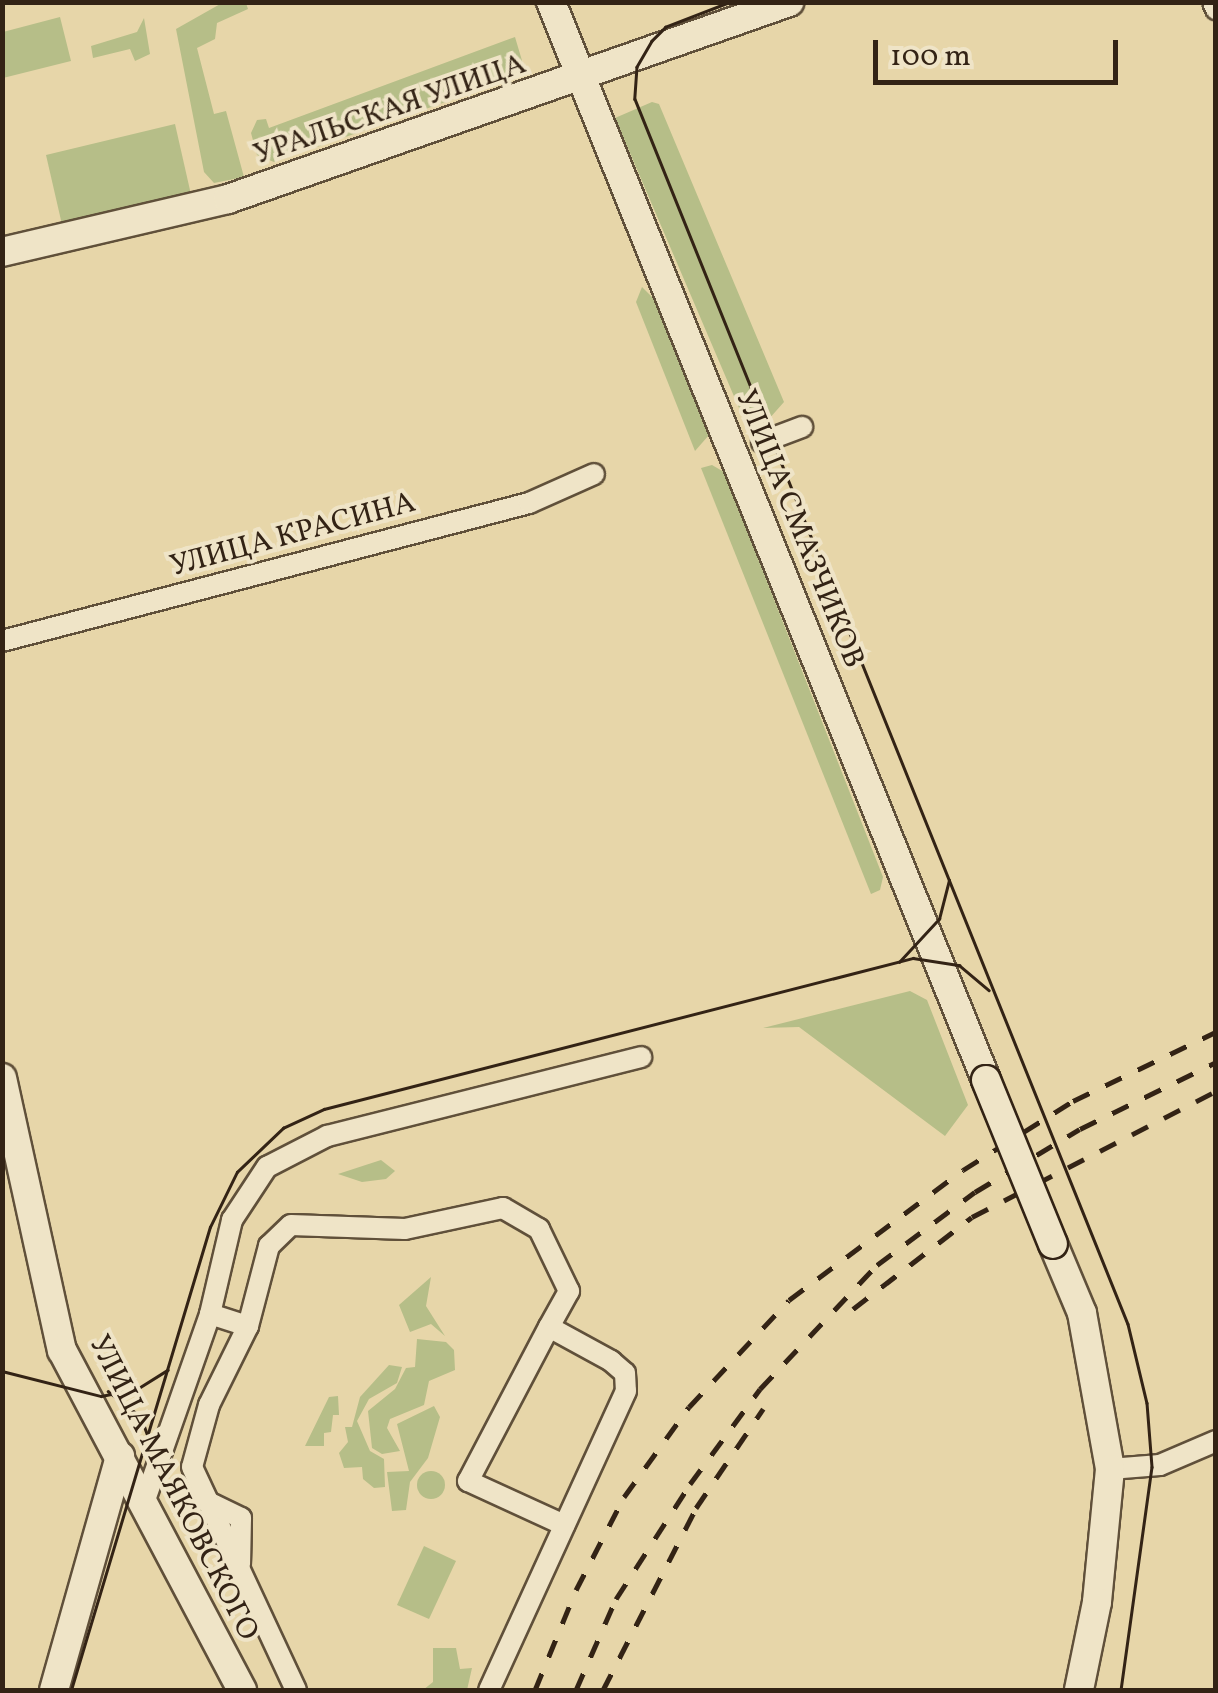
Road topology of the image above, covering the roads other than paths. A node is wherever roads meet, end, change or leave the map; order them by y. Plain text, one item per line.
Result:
1 (551, 2) edge
2 (789, 2) edge
3 (582, 78) junction
4 (2, 252) edge
5 (802, 427) dead end
6 (762, 442) dead end
7 (594, 474) dead end
8 (2, 641) edge
9 (640, 1057) dead end
10 (2, 1078) edge
11 (210, 1314) junction
12 (248, 1326) junction
13 (549, 1327) junction
14 (1216, 1440) edge
15 (120, 1456) junction
16 (1110, 1469) junction
17 (145, 1500) junction
18 (564, 1525) junction
19 (54, 1690) edge
20 (242, 1690) edge
21 (296, 1690) edge
22 (489, 1690) edge
23 (1079, 1690) edge

1 - 3 main road, УЛИЦА СМАЗЧИКОВ
2 - 3 main road, УРАЛЬСКАЯ УЛИЦА
3 - 4 main road, УРАЛЬСКАЯ УЛИЦА
3 - 16 main road, УЛИЦА СМАЗЧИКОВ, bridge
5 - 6 street
7 - 8 street, УЛИЦА КРАСИНА
9 - 11 street
10 - 15 main road, УЛИЦА МАЯКОВСКОГО
11 - 12 street
11 - 17 street
12 - 13 street
12 - 21 street
13 - 18 street
13 - 18 street
14 - 16 street
15 - 17 main road, УЛИЦА МАЯКОВСКОГО
15 - 19 main road
16 - 23 main road, УЛИЦА СМАЗЧИКОВ
17 - 20 main road, УЛИЦА МАЯКОВСКОГО
18 - 22 street

